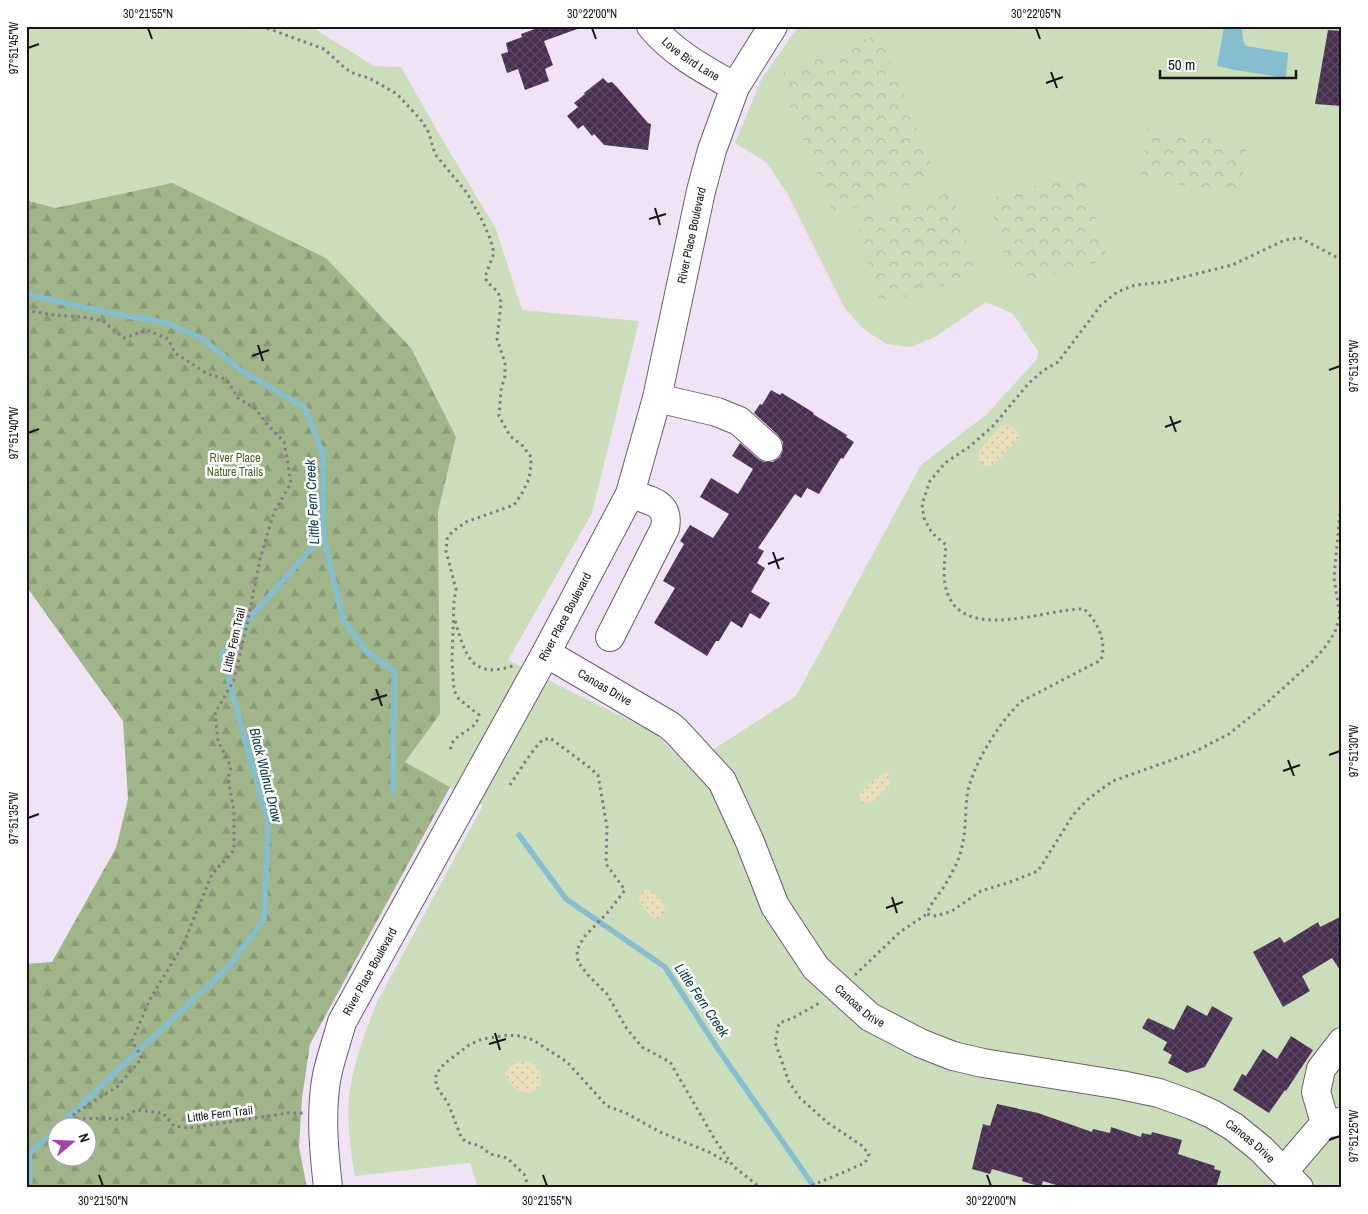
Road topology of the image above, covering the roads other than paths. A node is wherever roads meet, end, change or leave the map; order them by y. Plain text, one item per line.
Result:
1 (652, 26) edge
2 (773, 26) edge
3 (735, 87) junction
4 (657, 398) junction
5 (768, 447) dead end
6 (630, 494) junction
7 (610, 637) dead end
8 (542, 659) junction
9 (1342, 1042) edge
10 (1333, 1123) edge
11 (1292, 1180) edge
12 (328, 1188) edge

1 - 3 street, Love Bird Lane
2 - 3 street, River Place Boulevard
3 - 4 street, River Place Boulevard
4 - 5 street
4 - 6 street, River Place Boulevard
6 - 7 street
6 - 8 street, River Place Boulevard
8 - 11 street, Canoas Drive
8 - 12 street, River Place Boulevard
9 - 10 street
10 - 11 street

